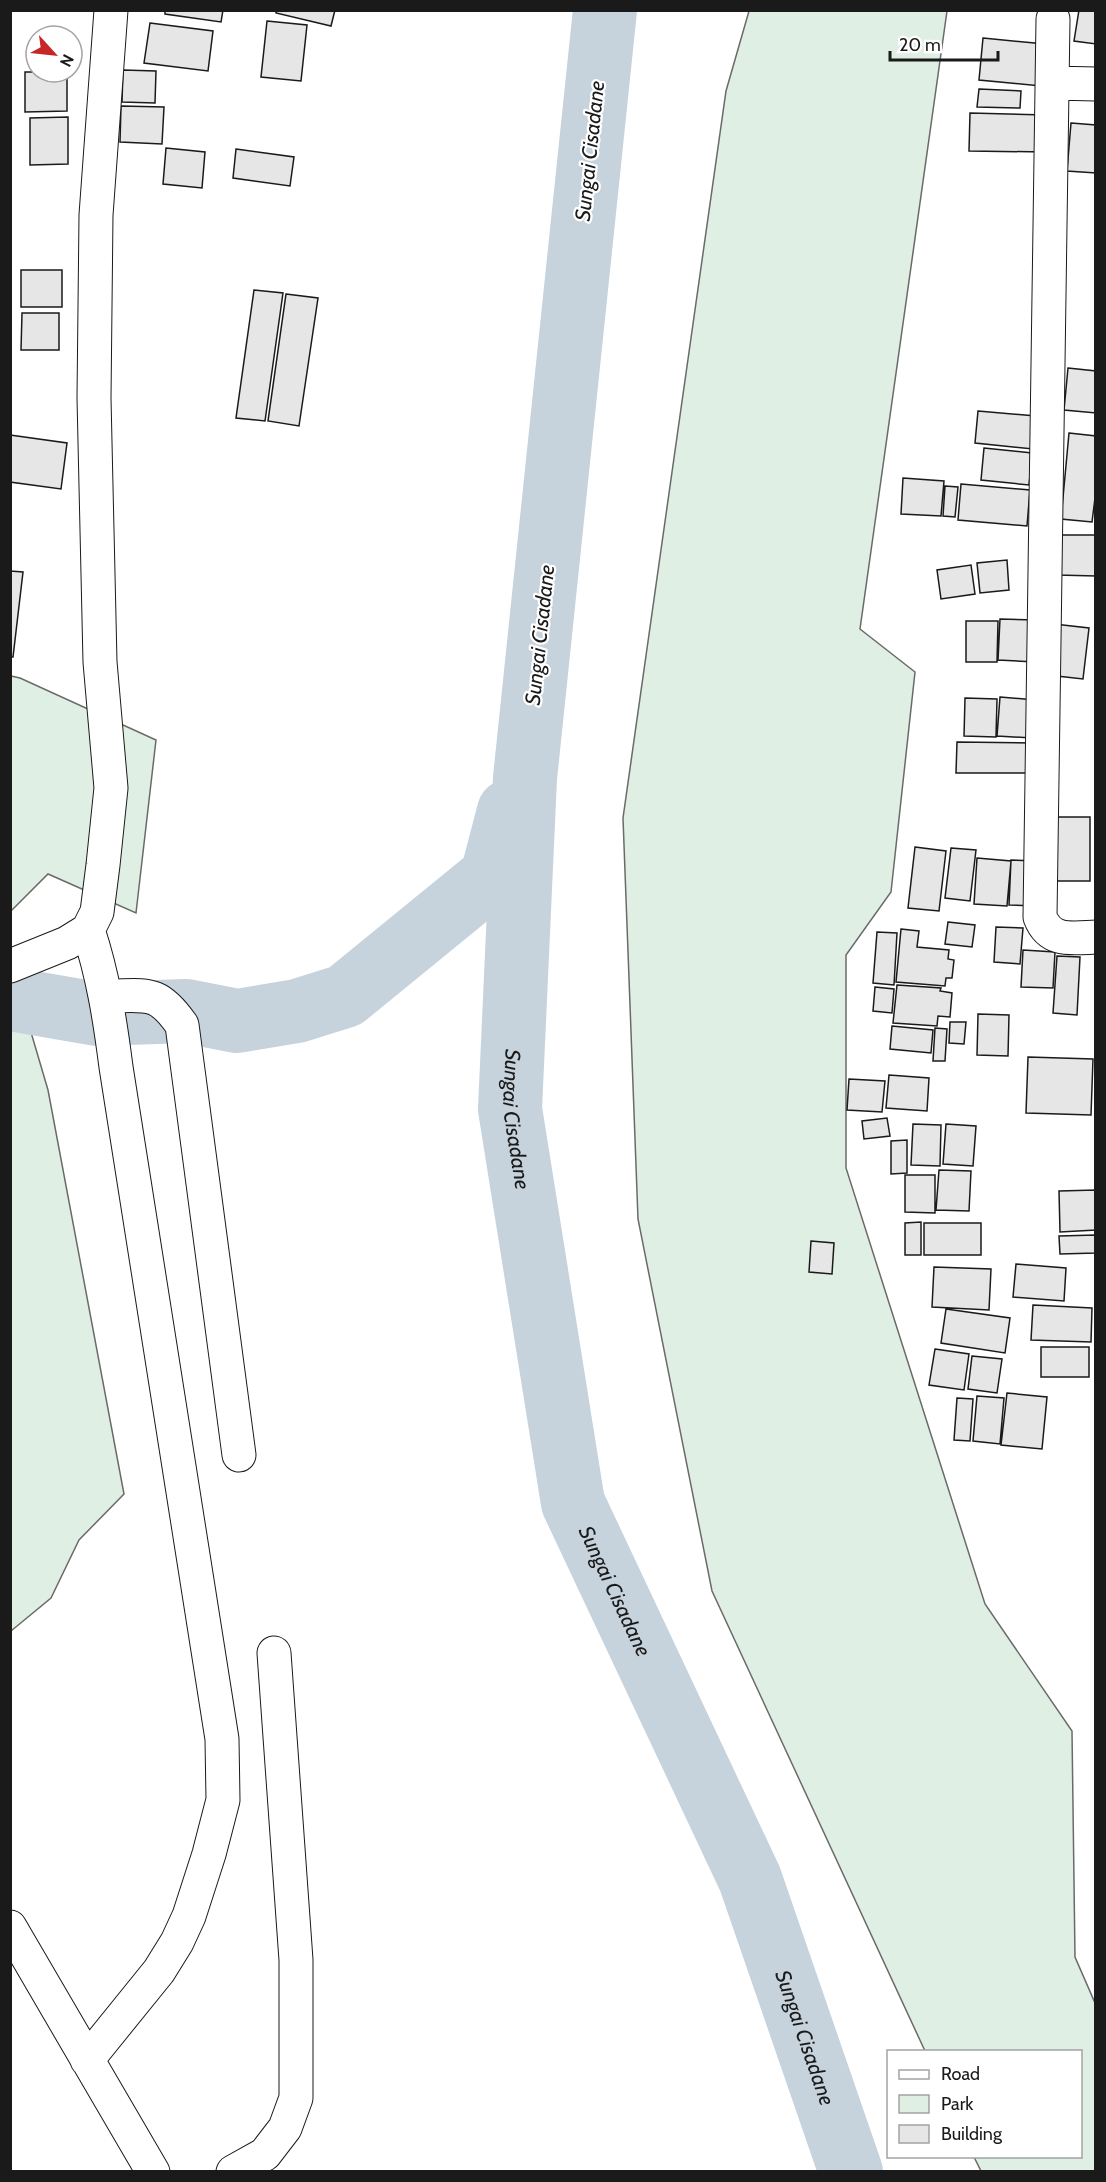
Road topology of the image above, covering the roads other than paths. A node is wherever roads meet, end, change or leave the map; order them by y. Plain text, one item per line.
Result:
1 (111, 10) edge
2 (1053, 19) dead end
3 (1053, 83) junction
4 (1095, 84) edge
5 (88, 930) junction
6 (1095, 937) edge
7 (10, 966) edge
8 (106, 996) junction
9 (239, 1455) dead end
10 (274, 1653) dead end
11 (10, 1927) edge
12 (87, 2060) junction
13 (153, 2172) edge
14 (233, 2172) edge

1 - 5 street
2 - 3 street
3 - 4 street
3 - 6 street
5 - 7 street
5 - 8 street
8 - 9 street
8 - 12 street
10 - 14 street
11 - 12 street
12 - 13 street

